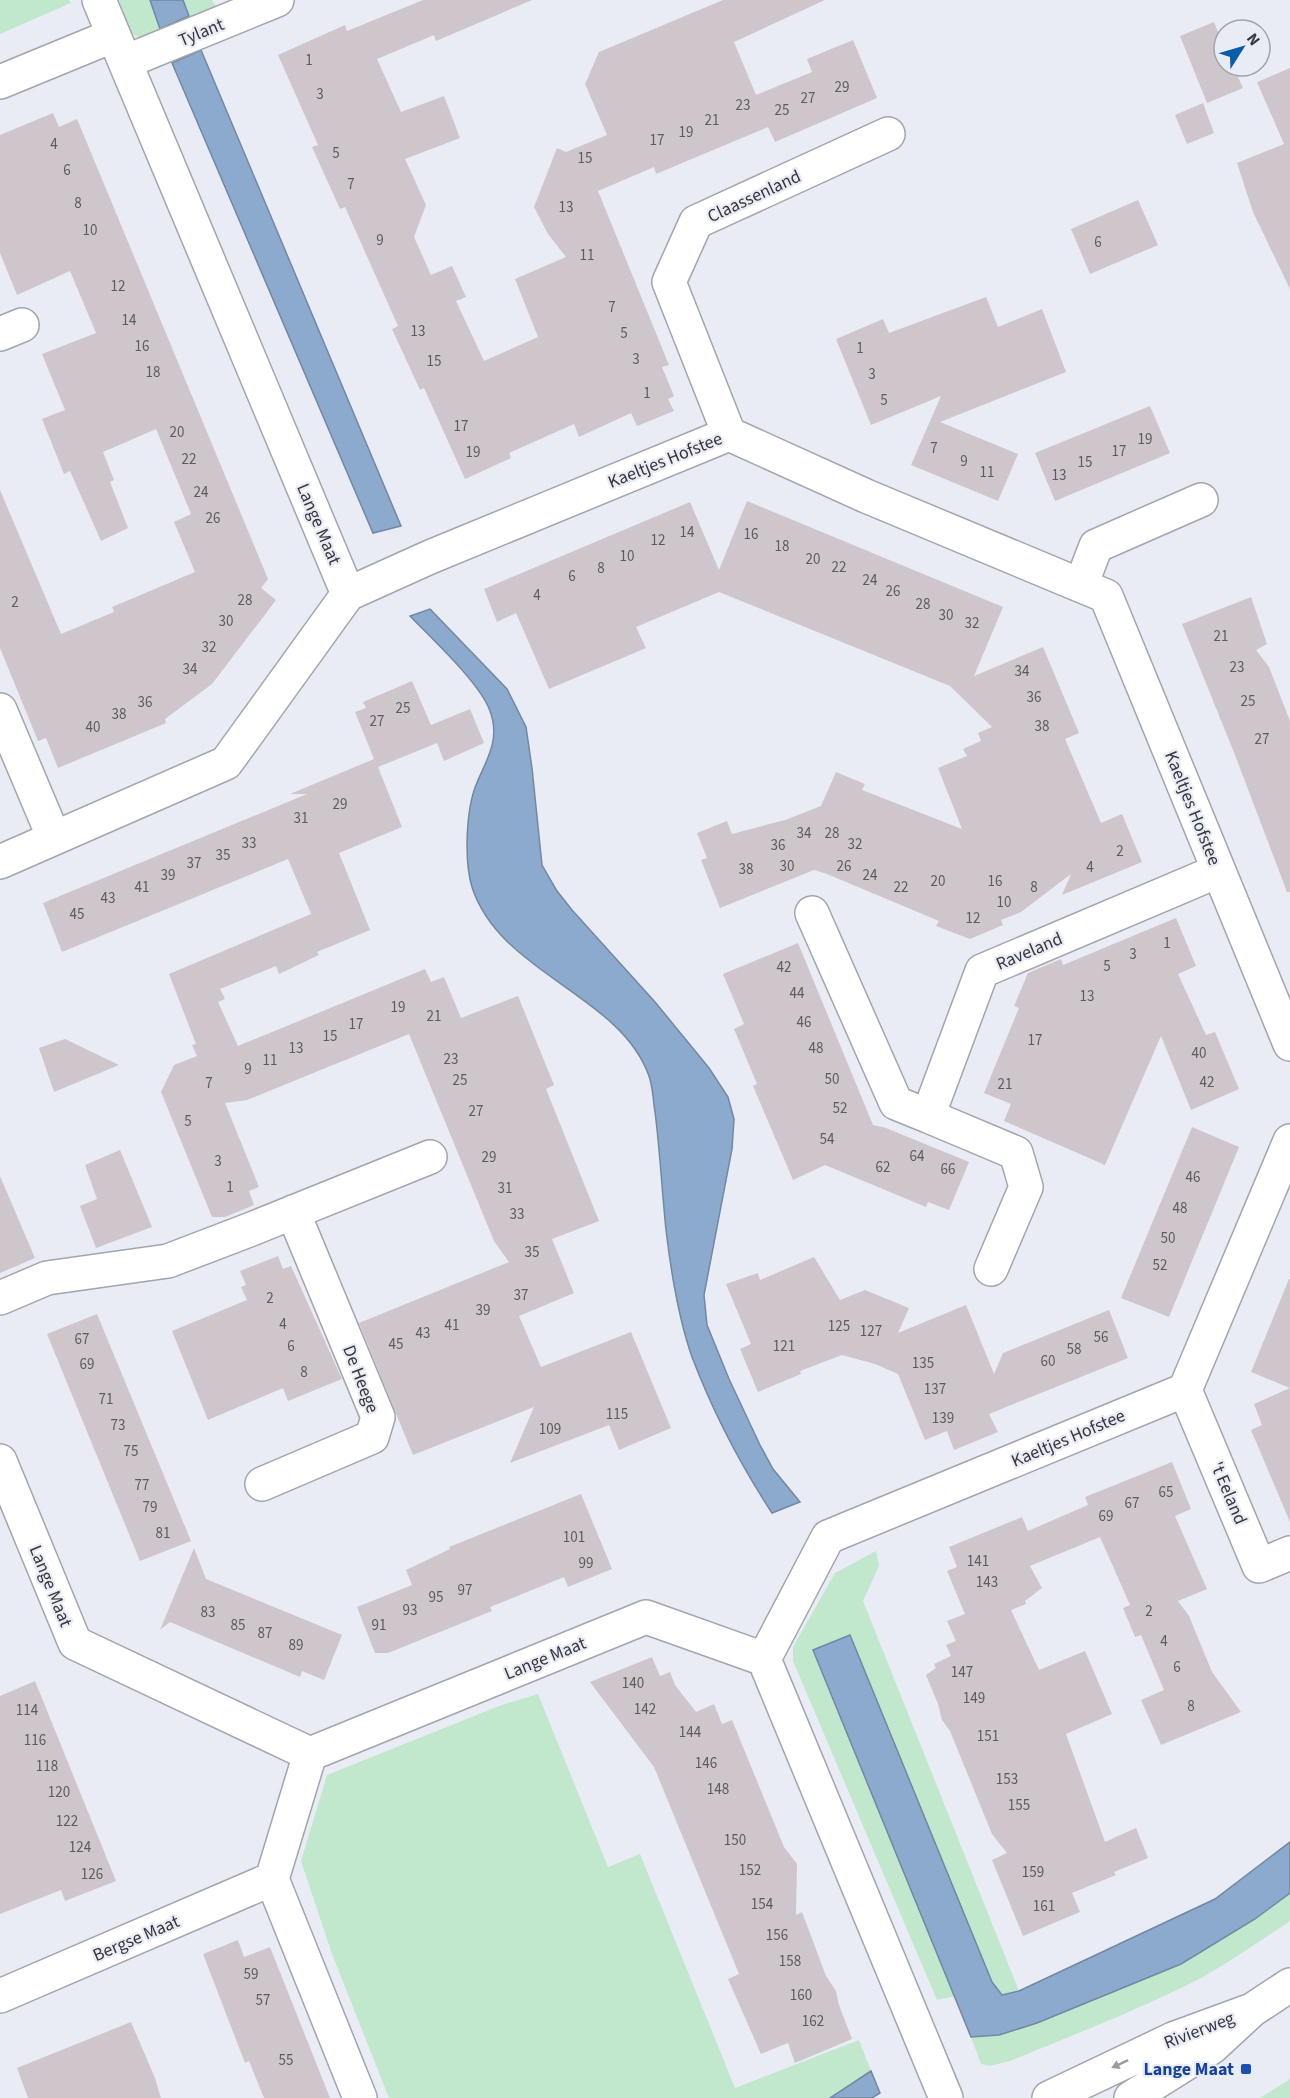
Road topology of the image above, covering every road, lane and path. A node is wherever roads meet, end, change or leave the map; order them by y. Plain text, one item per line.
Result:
1 (99, 0) edge
2 (277, 0) edge
3 (118, 49) junction
4 (0, 82) edge
5 (888, 134) dead end
6 (729, 434) junction
7 (1201, 500) dead end
8 (1081, 585) junction
9 (348, 594) junction
10 (0, 710) edge
11 (54, 838) junction
12 (0, 861) edge
13 (1218, 871) junction
14 (812, 913) dead end
15 (1290, 1044) edge
16 (928, 1116) junction
17 (1290, 1141) edge
18 (430, 1157) dead end
19 (293, 1212) junction
20 (991, 1269) dead end
21 (0, 1298) edge
22 (1185, 1390) junction
23 (0, 1461) edge
24 (262, 1484) dead end
25 (1290, 1553) edge
26 (764, 1659) junction
27 (310, 1754) junction
28 (273, 1880) junction
29 (1290, 1985) edge
30 (0, 1996) edge
31 (1252, 2010) junction
32 (360, 2098) edge
33 (946, 2098) edge
34 (1049, 2098) edge
35 (1131, 2098) edge

1 - 3 street, Lange Maat
2 - 3 street, Tylant
3 - 4 street
3 - 9 street, Lange Maat
5 - 6 street, Claassenland
6 - 8 street, Kaeltjes Hofstee
6 - 9 street, Kaeltjes Hofstee
7 - 8 street
8 - 13 street, Kaeltjes Hofstee
9 - 11 street
10 - 11 street
11 - 12 street
13 - 15 street, Kaeltjes Hofstee
13 - 16 street, Raveland
14 - 16 street
16 - 20 street
17 - 22 street
18 - 19 street
19 - 21 street
19 - 24 street, De Heege
22 - 25 street, 't Eeland
22 - 26 street, Kaeltjes Hofstee
23 - 27 street, Lange Maat
26 - 27 street, Lange Maat
26 - 33 street
27 - 28 street
28 - 30 street, Bergse Maat
28 - 32 street
29 - 31 street, Rivierweg
31 -> 34 street, Rivierweg
31 - 35 street, Rivierweg

